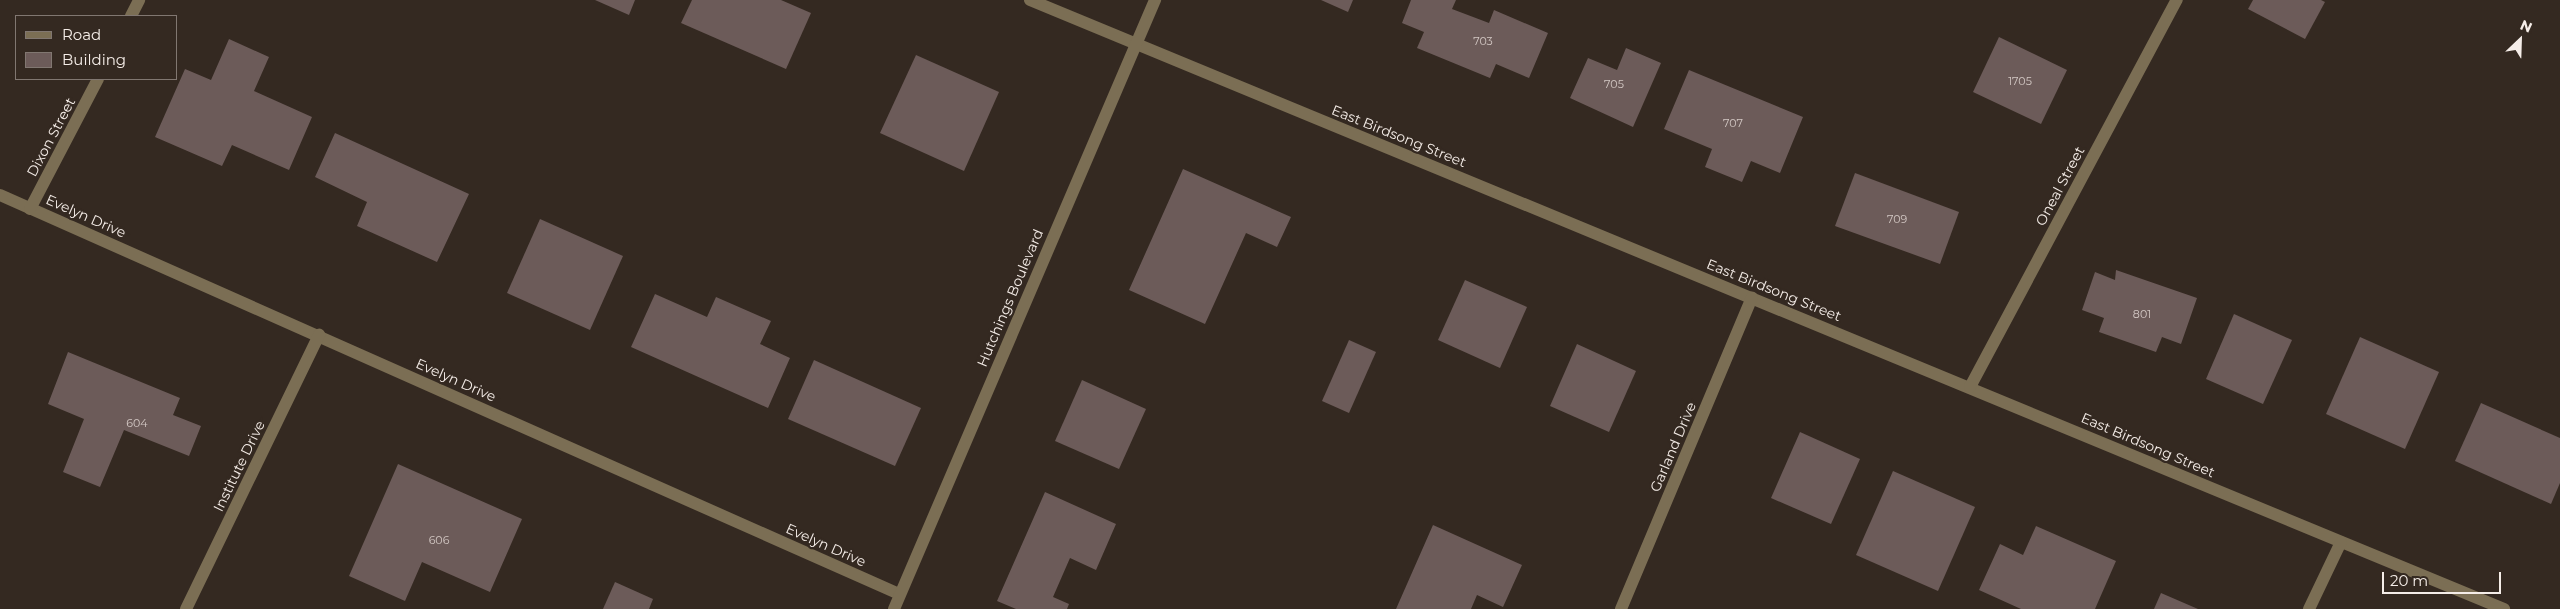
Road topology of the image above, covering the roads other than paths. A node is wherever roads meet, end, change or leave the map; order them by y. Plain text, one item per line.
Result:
1 (139, 0) edge
2 (1030, 0) edge
3 (1155, 0) edge
4 (2177, 0) edge
5 (132, 15) edge
6 (1135, 44) junction
7 (97, 80) edge
8 (0, 195) edge
9 (30, 209) junction
10 (1752, 297) junction
11 (319, 336) junction
12 (1970, 387) junction
13 (2341, 542) junction
14 (899, 594) junction
15 (186, 609) edge
16 (894, 609) edge
17 (1621, 609) edge
18 (2309, 609) edge
19 (2504, 609) edge

1 - 5 street
2 - 6 street, East Birdsong Street
3 - 6 street, Hutchings Boulevard
4 - 12 street, Oneal Street
6 - 10 street, East Birdsong Street
6 - 14 street, Hutchings Boulevard
7 - 9 street, Dixon Street
8 - 9 street, Evelyn Drive
9 - 11 street, Evelyn Drive
10 - 12 street, East Birdsong Street
10 - 17 street, Garland Drive
11 - 14 street, Evelyn Drive
11 - 15 street, Institute Drive
12 - 13 street, East Birdsong Street
13 - 18 street
13 - 19 street, East Birdsong Street
14 - 16 street, Hutchings Boulevard

